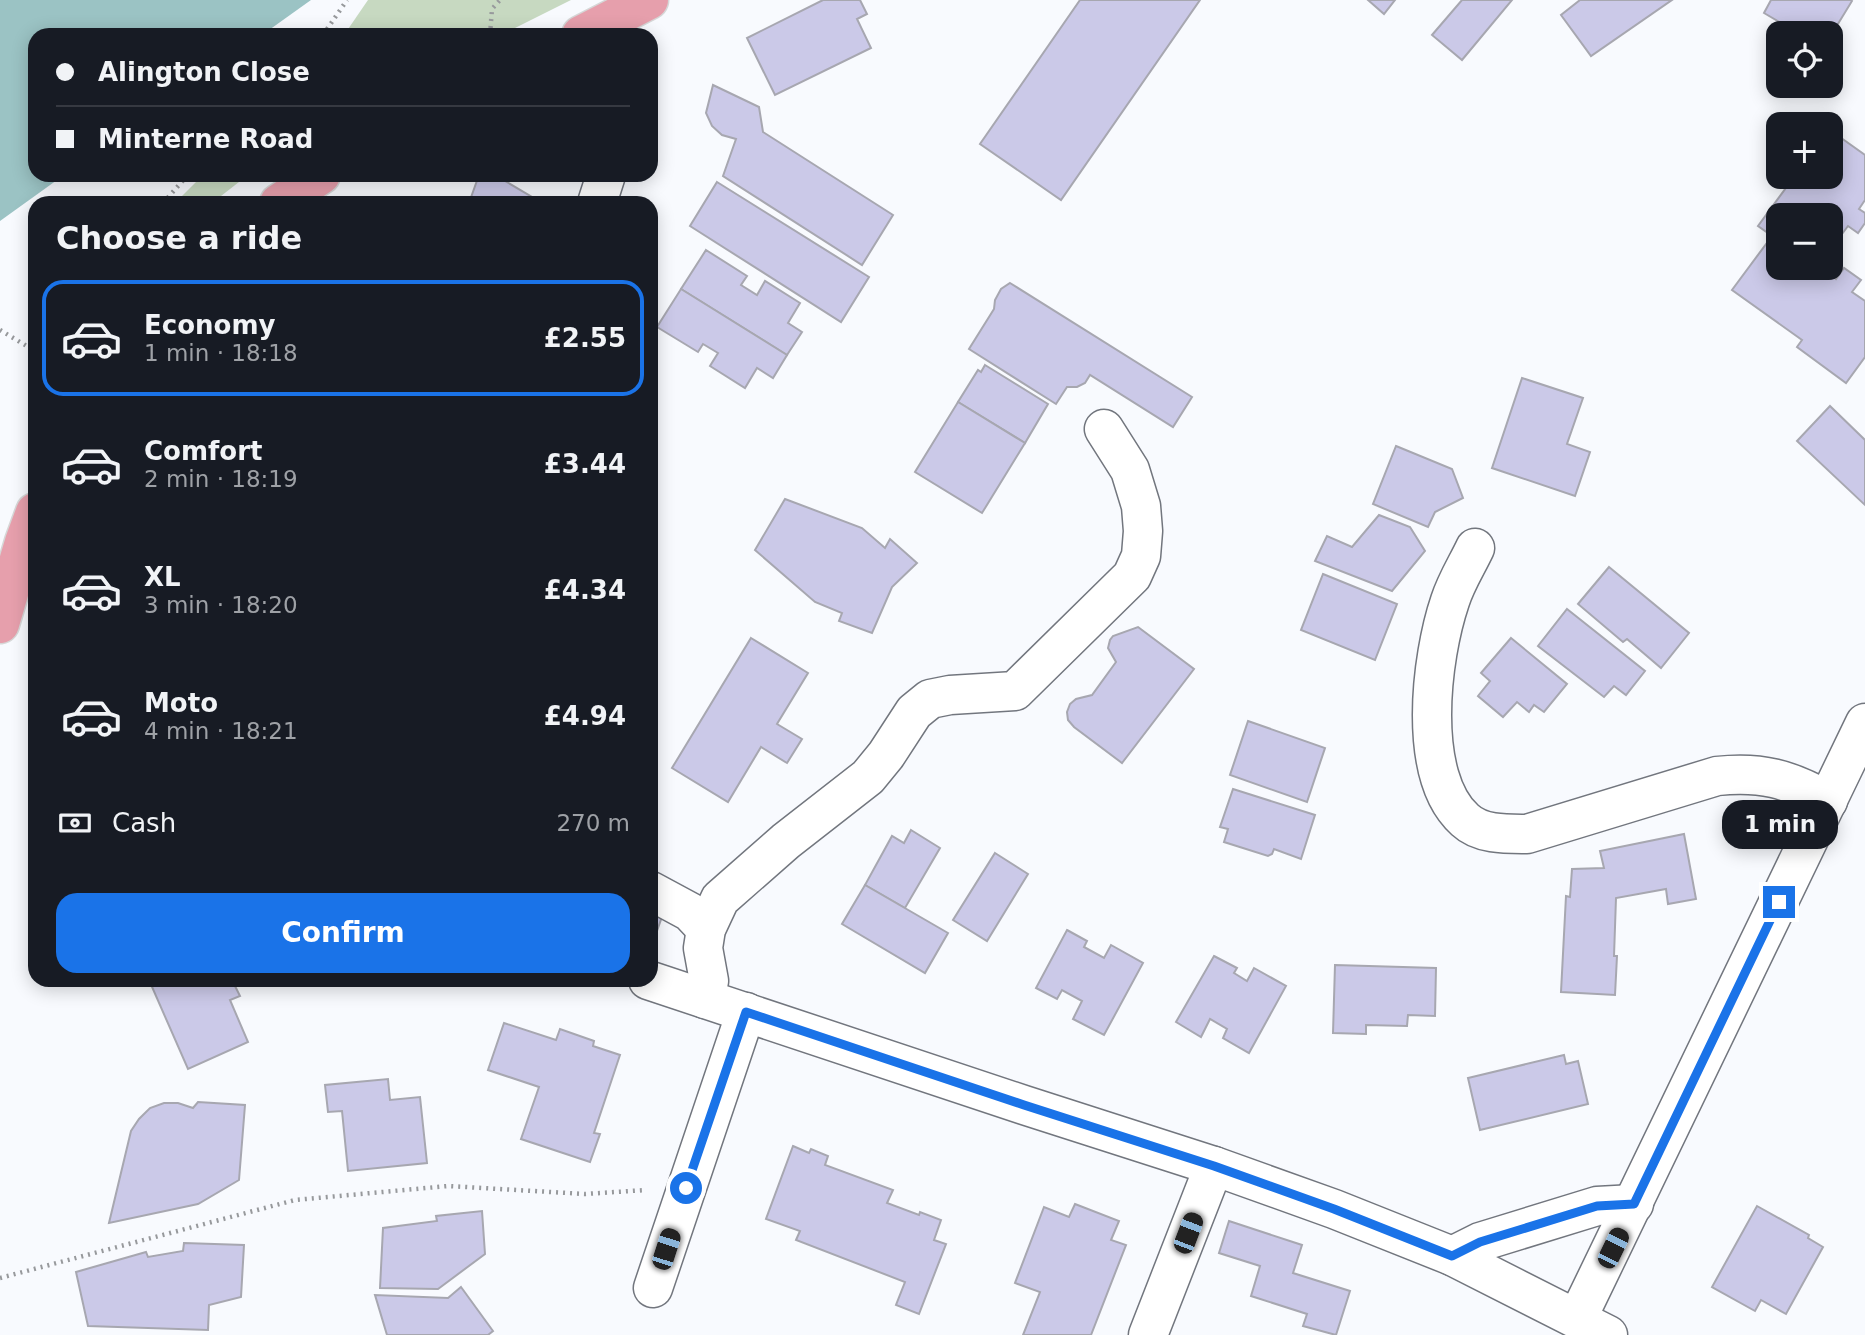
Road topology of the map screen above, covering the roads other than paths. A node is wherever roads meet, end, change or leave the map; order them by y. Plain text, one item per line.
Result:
1 (649, 0) edge
2 (607, 28) edge
3 (310, 182) edge
4 (290, 196) edge
5 (1104, 429) dead end
6 (28, 531) edge
7 (1475, 548) dead end
8 (0, 624) edge
9 (1865, 723) edge
10 (1828, 801) junction
11 (658, 895) edge
12 (706, 929) junction
13 (658, 983) edge
14 (705, 999) junction
15 (746, 1012) junction
16 (1214, 1166) junction
17 (1634, 1204) junction
18 (1452, 1256) junction
19 (653, 1288) dead end
20 (1593, 1327) edge
21 (1149, 1335) edge

1 - 2 main road
3 - 4 main road
5 - 12 street
6 - 8 main road
7 - 10 street
9 - 10 street
10 - 17 street
11 - 12 street
12 - 14 street
13 - 14 street
14 - 15 street
15 - 16 street
15 - 19 street
16 - 18 street
16 - 21 street
17 - 18 street
17 - 20 street
18 - 20 street

